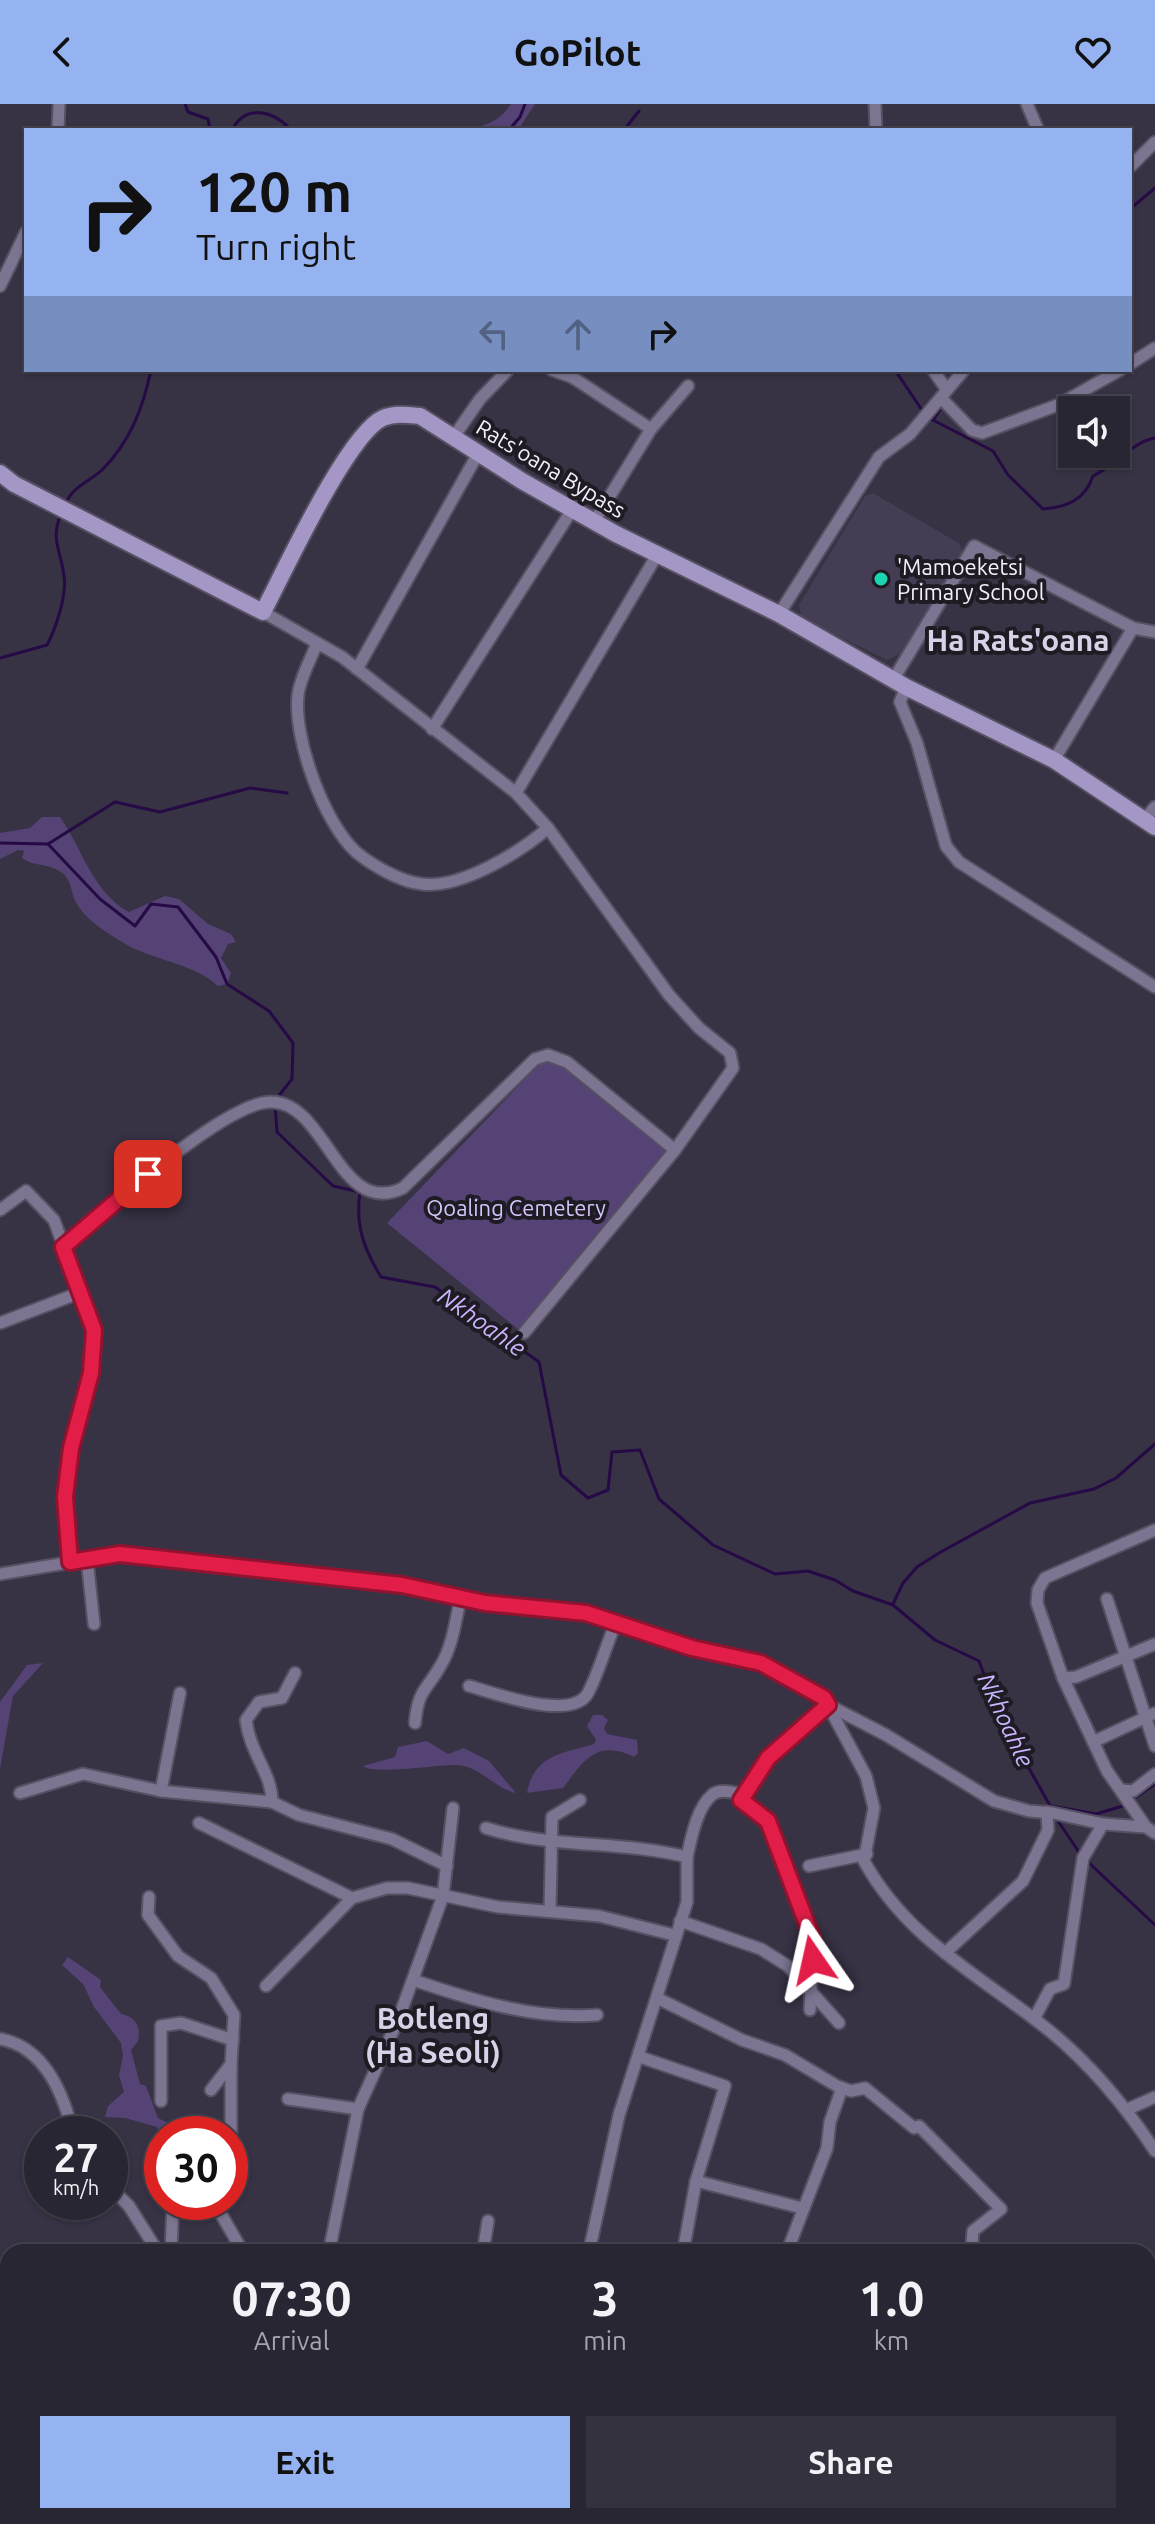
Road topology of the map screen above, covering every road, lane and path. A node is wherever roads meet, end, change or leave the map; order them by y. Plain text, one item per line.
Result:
1 (59, 104) edge
2 (875, 104) edge
3 (1027, 104) edge
4 (58, 128) edge
5 (876, 128) edge
6 (1037, 128) edge
7 (1155, 142) edge
8 (1132, 165) edge
9 (24, 236) edge
10 (0, 286) edge
11 (1155, 348) edge
12 (1132, 363) edge
13 (506, 372) edge
14 (558, 372) edge
15 (934, 372) edge
16 (962, 372) edge
17 (1116, 372) edge
18 (688, 386) dead end
19 (944, 394) junction
20 (651, 429) junction
21 (455, 435) junction
22 (479, 452) junction
23 (0, 473) edge
24 (572, 510) junction
25 (594, 522) junction
26 (657, 555) junction
27 (263, 612) junction
28 (779, 614) junction
29 (1133, 628) junction
30 (1155, 632) edge
31 (317, 643) junction
32 (357, 669) junction
33 (900, 683) junction
34 (432, 729) junction
35 (1054, 760) junction
36 (516, 793) junction
37 (1151, 818) edge
38 (548, 828) junction
39 (1155, 987) edge
40 (675, 1150) junction
41 (0, 1210) edge
42 (63, 1247) junction
43 (79, 1293) junction
44 (0, 1323) edge
45 (524, 1333) dead end
46 (1155, 1530) edge
47 (87, 1559) junction
48 (70, 1562) junction
49 (0, 1574) edge
50 (461, 1596) junction
51 (1107, 1599) dead end
52 (616, 1623) junction
53 (94, 1624) dead end
54 (1155, 1644) edge
55 (1127, 1657) junction
56 (295, 1673) dead end
57 (1063, 1678) junction
58 (469, 1686) dead end
59 (180, 1693) dead end
60 (828, 1705) junction
61 (1150, 1714) edge
62 (415, 1723) dead end
63 (1093, 1742) junction
64 (1155, 1746) edge
65 (1155, 1774) edge
66 (1121, 1790) junction
67 (161, 1791) junction
68 (20, 1793) dead end
69 (744, 1794) junction
70 (580, 1800) dead end
71 (272, 1802) junction
72 (453, 1808) dead end
73 (1047, 1812) junction
74 (199, 1823) dead end
75 (1103, 1824) junction
76 (486, 1828) dead end
77 (1150, 1830) edge
78 (550, 1843) junction
79 (867, 1854) junction
80 (687, 1857) junction
81 (447, 1866) junction
82 (809, 1866) dead end
83 (443, 1896) junction
84 (149, 1897) dead end
85 (352, 1898) junction
86 (550, 1910) junction
87 (680, 1921) junction
88 (674, 1935) junction
89 (945, 1953) junction
90 (413, 1980) junction
91 (266, 1986) dead end
92 (811, 1993) junction
93 (657, 1998) junction
94 (810, 2010) dead end
95 (597, 2015) dead end
96 (1034, 2019) junction
97 (839, 2023) dead end
98 (0, 2039) edge
99 (233, 2040) junction
100 (640, 2057) junction
101 (231, 2064) junction
102 (842, 2088) junction
103 (211, 2090) dead end
104 (1155, 2097) edge
105 (288, 2099) dead end
106 (161, 2101) dead end
107 (358, 2109) junction
108 (1128, 2109) junction
109 (67, 2116) edge
110 (231, 2116) edge
111 (1155, 2151) edge
112 (696, 2181) junction
113 (128, 2205) edge
114 (802, 2208) junction
115 (172, 2220) edge
116 (224, 2220) edge
117 (488, 2221) dead end
118 (153, 2244) edge
119 (171, 2244) edge
120 (238, 2244) edge
121 (331, 2244) edge
122 (484, 2244) edge
123 (591, 2244) edge
124 (685, 2244) edge
125 (790, 2244) edge
126 (973, 2244) edge
127 (186, 2524) edge
128 (195, 2524) edge

1 - 4 street
2 - 5 street
3 - 6 street
7 - 8 street
9 - 10 street
11 - 12 street
13 - 21 street
14 - 20 street
15 - 19 street
16 - 19 street
17 - 19 street
18 - 20 street
19 - 28 street
20 - 25 street
21 - 22 street, Rats'oana Bypass
21 - 27 street, Rats'oana Bypass
22 - 24 street, Rats'oana Bypass
22 - 32 street
23 - 27 street
24 - 25 street, Rats'oana Bypass
24 - 34 street
25 - 26 street, Rats'oana Bypass
26 - 28 street, Rats'oana Bypass
26 - 36 street
27 - 31 street
28 - 33 street, Rats'oana Bypass
29 - 30 street
29 - 33 street
29 - 35 street
31 - 32 street
31 - 38 street
32 - 34 street
33 - 35 street, Rats'oana Bypass
33 - 39 street
34 - 36 street
35 - 37 street, Rats'oana Bypass
36 - 38 street
38 - 40 street
40 - 42 street
40 - 45 street
41 - 42 street
42 - 43 street
43 - 44 street
43 - 48 street
46 - 57 street
47 - 48 street
47 - 50 street
47 - 53 street
48 - 49 street
50 - 52 street
50 - 62 street
51 - 55 street
52 - 58 street
52 - 60 street
54 - 55 street
55 - 57 street
55 - 61 street
56 - 71 street
57 - 63 street
59 - 67 street
60 - 69 street
60 - 73 street
60 - 79 street
61 - 63 street
61 - 64 street
63 - 66 street
65 - 66 street
66 - 77 street
67 - 68 street
67 - 71 street
69 - 80 street
69 - 92 street
70 - 78 street
71 - 81 street
72 - 81 street
73 - 75 street
73 - 89 street
74 - 85 street
75 - 77 street
75 - 96 street
76 - 78 street
78 - 80 street
78 - 86 street
79 - 82 street
79 - 89 street
80 - 87 street
81 - 83 street
83 - 85 street
83 - 86 street
83 - 90 street
84 - 99 street
85 - 91 street
86 - 88 street
87 - 88 street
87 - 92 street
88 - 93 street
89 - 96 street
90 - 95 street
90 - 107 street
92 - 94 street
92 - 97 street
93 - 100 street
93 - 102 street
96 - 108 street
98 - 109 street
99 - 101 street
99 - 106 street
100 - 112 street
100 - 123 street
101 - 103 street
101 - 110 street
102 - 114 street
102 - 126 street
104 - 108 street
105 - 107 street
107 - 121 street
108 - 111 street
112 - 114 street
112 - 124 street
113 - 118 street
114 - 125 street
115 - 119 street
116 - 120 street
117 - 122 street
127 - 128 street

